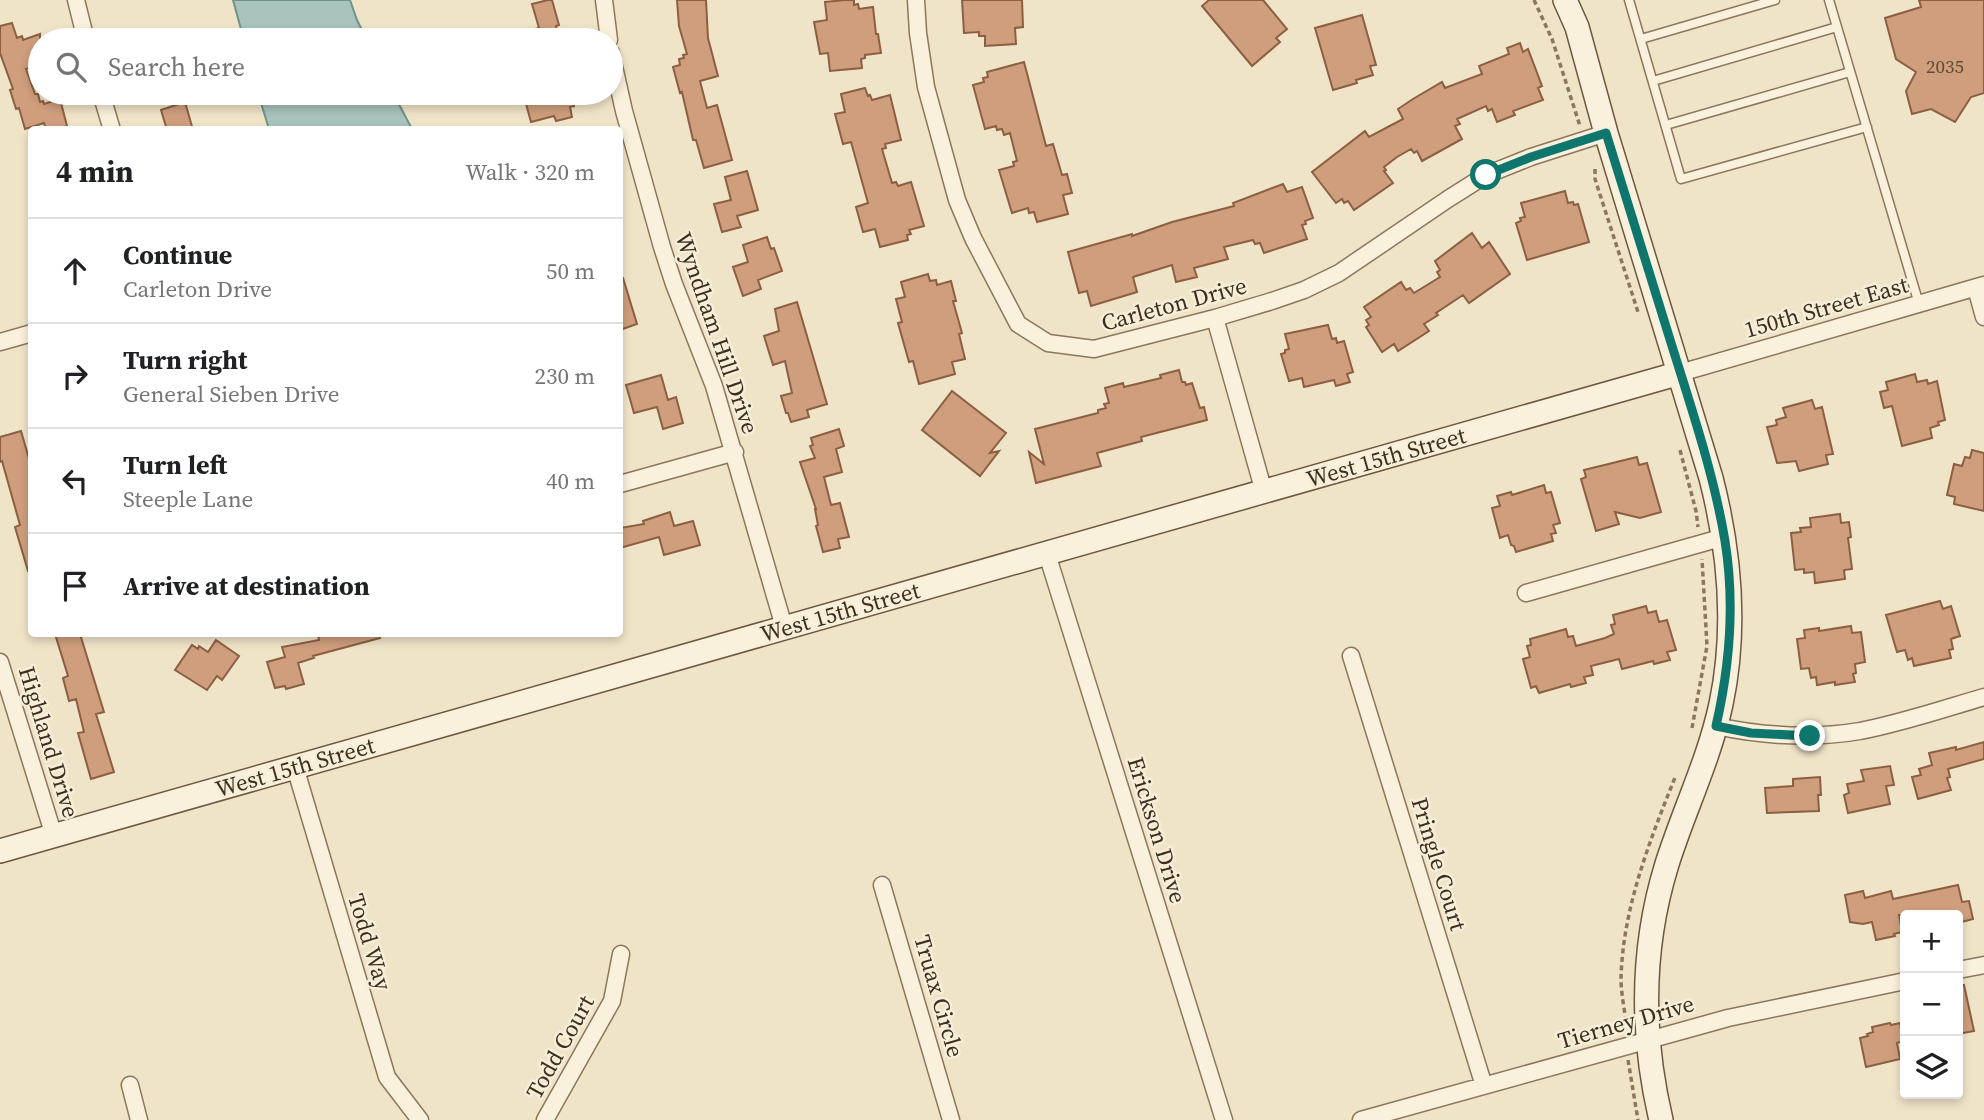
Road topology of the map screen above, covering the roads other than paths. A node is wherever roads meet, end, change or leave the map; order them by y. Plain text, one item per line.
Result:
1 (76, 0) edge
2 (604, 0) edge
3 (916, 0) edge
4 (1565, 0) edge
5 (1629, 0) edge
6 (1775, 0) edge
7 (1829, 0) edge
8 (1837, 27) junction
9 (83, 28) edge
10 (608, 28) edge
11 (1641, 39) junction
12 (1850, 72) junction
13 (1653, 81) junction
14 (104, 105) edge
15 (623, 105) edge
16 (1666, 125) junction
17 (110, 126) edge
18 (1867, 127) junction
19 (1596, 136) junction
20 (1980, 286) edge
21 (1919, 304) junction
22 (1984, 317) edge
23 (1215, 318) junction
24 (28, 334) edge
25 (0, 342) edge
26 (1680, 373) junction
27 (734, 452) junction
28 (623, 483) edge
29 (1264, 492) junction
30 (1724, 537) junction
31 (1047, 554) junction
32 (1526, 593) dead end
33 (784, 627) junction
34 (1350, 656) dead end
35 (0, 662) edge
36 (1984, 697) edge
37 (1716, 726) junction
38 (295, 767) junction
39 (54, 836) junction
40 (0, 851) edge
41 (882, 885) dead end
42 (621, 954) dead end
43 (1984, 965) edge
44 (1963, 969) edge
45 (1900, 982) edge
46 (1637, 1042) junction
47 (130, 1085) dead end
48 (1484, 1086) junction
49 (139, 1120) edge
50 (420, 1120) edge
51 (545, 1120) edge
52 (951, 1120) edge
53 (1224, 1120) edge
54 (1362, 1120) edge
55 (1661, 1120) edge

1 - 9 street
2 - 10 street
3 - 23 street, Carleton Drive
4 - 19 street
5 - 11 lane
6 - 11 lane
7 - 8 lane
8 - 12 lane
8 - 13 lane
11 - 13 lane
12 - 16 lane
12 - 18 lane
13 - 16 lane
14 - 17 street
15 - 27 street, Wyndham Hill Drive
16 - 18 lane
18 - 21 lane
19 - 23 street, Carleton Drive
19 - 26 street
20 - 21 street, 150th Street East
20 - 22 street
21 - 26 street, 150th Street East
23 - 29 street
24 - 25 street
26 - 29 street, West 15th Street
26 - 30 street
27 - 28 street
27 - 33 street, Wyndham Hill Drive
29 - 31 street, West 15th Street
30 - 32 street
30 - 37 street
31 - 33 street, West 15th Street
31 - 53 street, Erickson Drive
33 - 38 street, West 15th Street
34 - 48 street, Pringle Court
35 - 39 street, Highland Drive
36 - 37 street
37 - 46 street
38 - 39 street, West 15th Street
38 - 50 street, Todd Way
39 - 40 street, West 15th Street
41 - 52 street, Truax Circle
42 - 51 street, Todd Court
43 - 44 street
45 - 46 street, Tierney Drive
46 - 48 street, Tierney Drive
46 - 55 street
47 - 49 street
48 - 54 street, Tierney Drive

